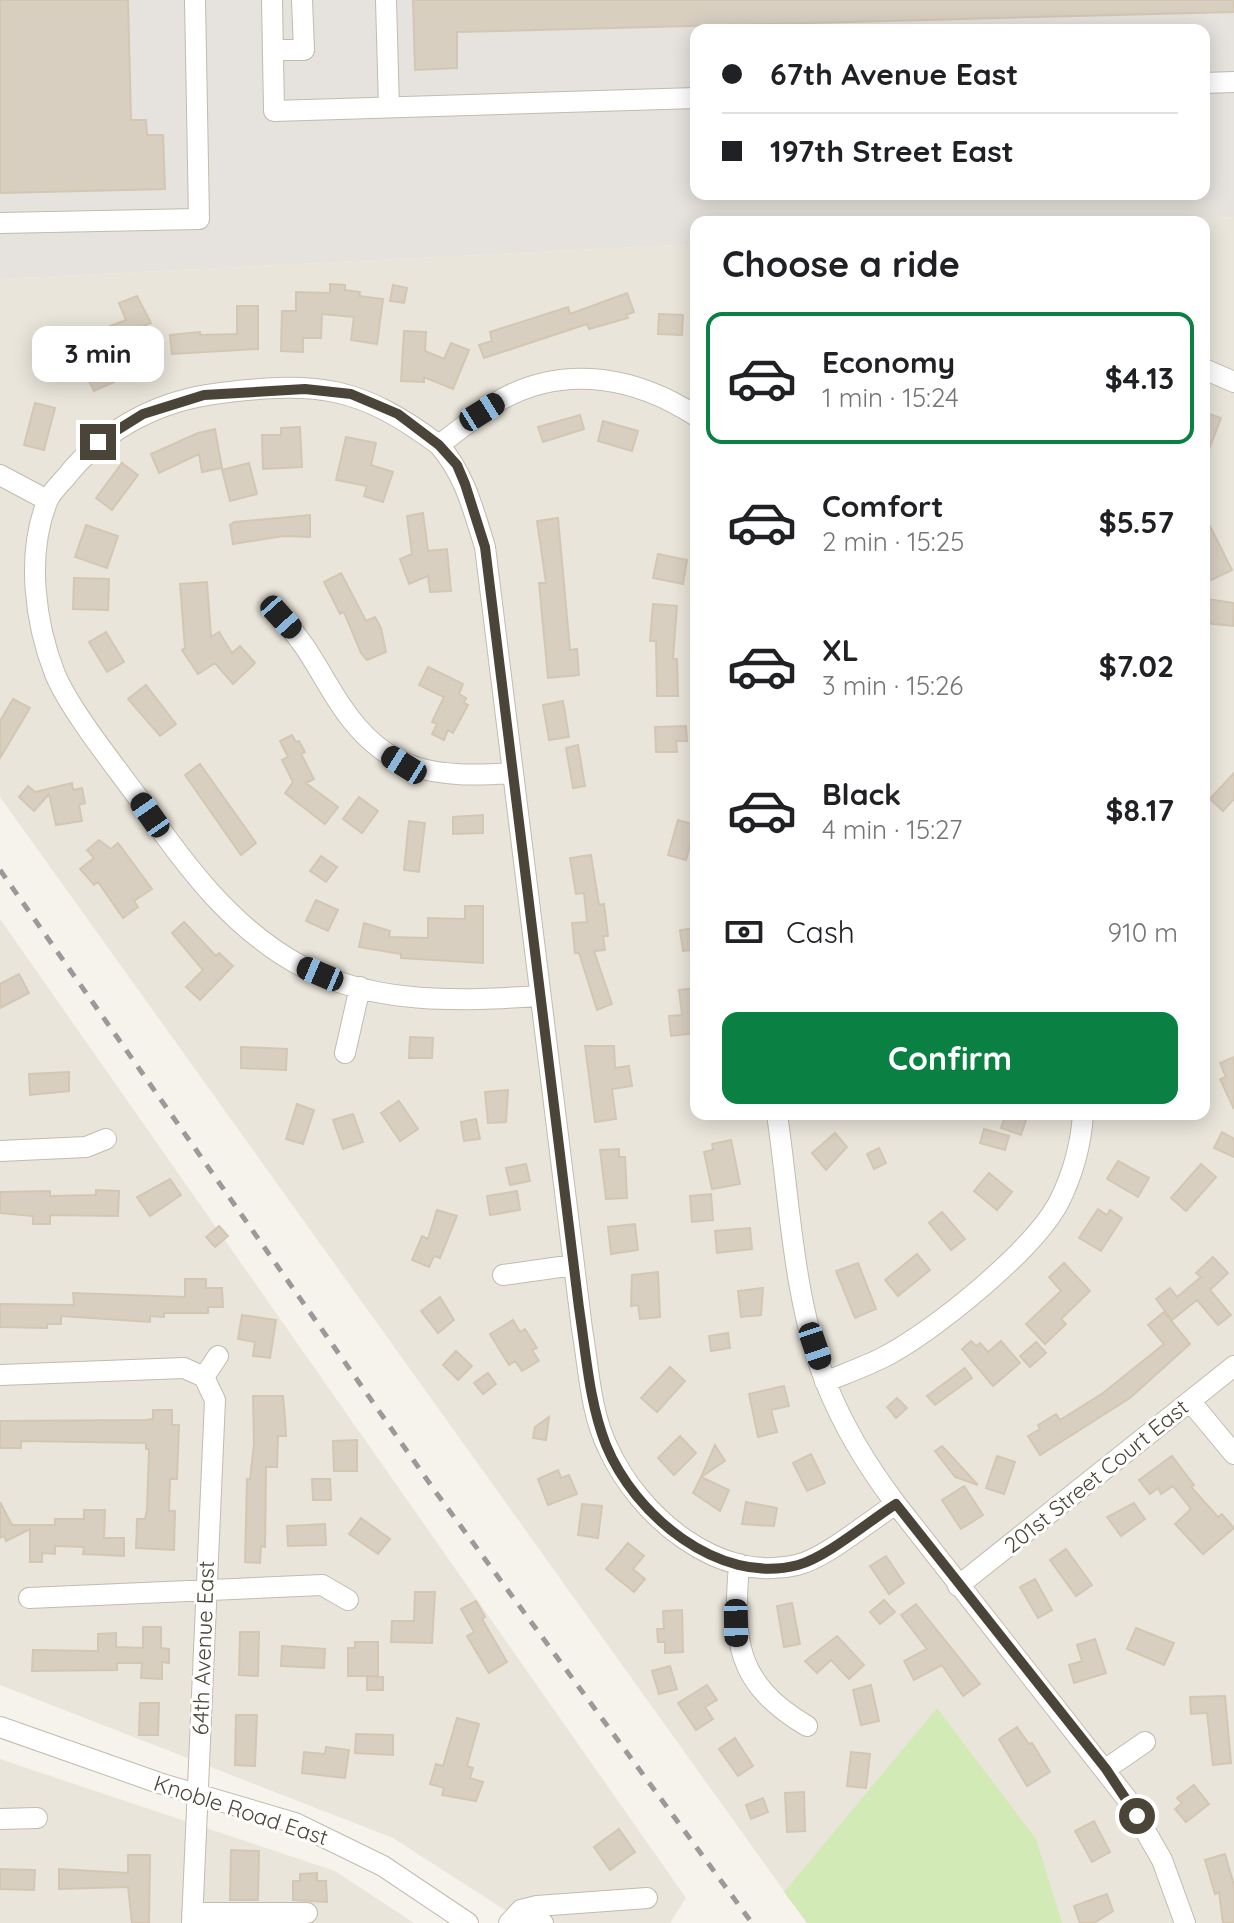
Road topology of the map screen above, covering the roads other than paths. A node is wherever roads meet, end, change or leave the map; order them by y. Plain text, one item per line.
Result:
1 (195, 0) edge
2 (272, 0) edge
3 (302, 0) edge
4 (386, 0) edge
5 (273, 50) junction
6 (1234, 82) edge
7 (1210, 83) edge
8 (690, 98) edge
9 (389, 108) junction
10 (0, 223) edge
11 (1210, 372) edge
12 (1234, 382) edge
13 (690, 412) edge
14 (439, 445) junction
15 (0, 475) edge
16 (47, 500) junction
17 (281, 617) dead end
18 (513, 773) junction
19 (360, 987) junction
20 (539, 996) junction
21 (345, 1053) dead end
22 (778, 1120) edge
23 (1082, 1120) edge
24 (106, 1139) dead end
25 (0, 1151) edge
26 (574, 1265) junction
27 (503, 1275) dead end
28 (218, 1356) dead end
29 (1234, 1366) edge
30 (0, 1375) edge
31 (204, 1377) junction
32 (825, 1382) junction
33 (1190, 1401) junction
34 (1234, 1454) edge
35 (896, 1504) junction
36 (739, 1564) junction
37 (958, 1586) junction
38 (206, 1588) junction
39 (29, 1598) dead end
40 (348, 1600) dead end
41 (807, 1726) dead end
42 (0, 1727) edge
43 (1145, 1742) dead end
44 (1106, 1769) junction
45 (197, 1793) junction
46 (37, 1818) dead end
47 (0, 1819) edge
48 (647, 1898) dead end
49 (307, 1913) dead end
50 (515, 1916) edge
51 (192, 1918) edge
52 (468, 1923) edge
53 (543, 1923) edge
54 (1185, 1923) edge

1 - 10 street
2 - 5 street
3 - 5 street
4 - 9 street
5 - 9 street
6 - 7 street
8 - 9 street
11 - 12 street
13 - 14 street
14 - 16 street
14 - 18 street
15 - 16 street
16 - 19 street
17 - 18 street
18 - 20 street
19 - 20 street
19 - 21 street
20 - 26 street
22 - 32 street
23 - 32 street
24 - 25 street
26 - 27 street
26 - 36 street
28 - 31 street
29 - 33 street, 201st Street Court East
30 - 31 street
31 - 38 street, 64th Avenue East
32 - 35 street
33 - 34 street
33 - 37 street, 201st Street Court East
35 - 36 street
35 - 37 street
36 - 41 street
37 - 44 street
38 - 39 street
38 - 40 street
38 - 45 street, 64th Avenue East
42 - 45 street, Knoble Road East
43 - 44 street
44 - 54 street
45 - 51 street, 64th Avenue East
45 - 52 street, Knoble Road East
46 - 47 street
48 - 50 street
49 - 51 street
50 - 53 street

